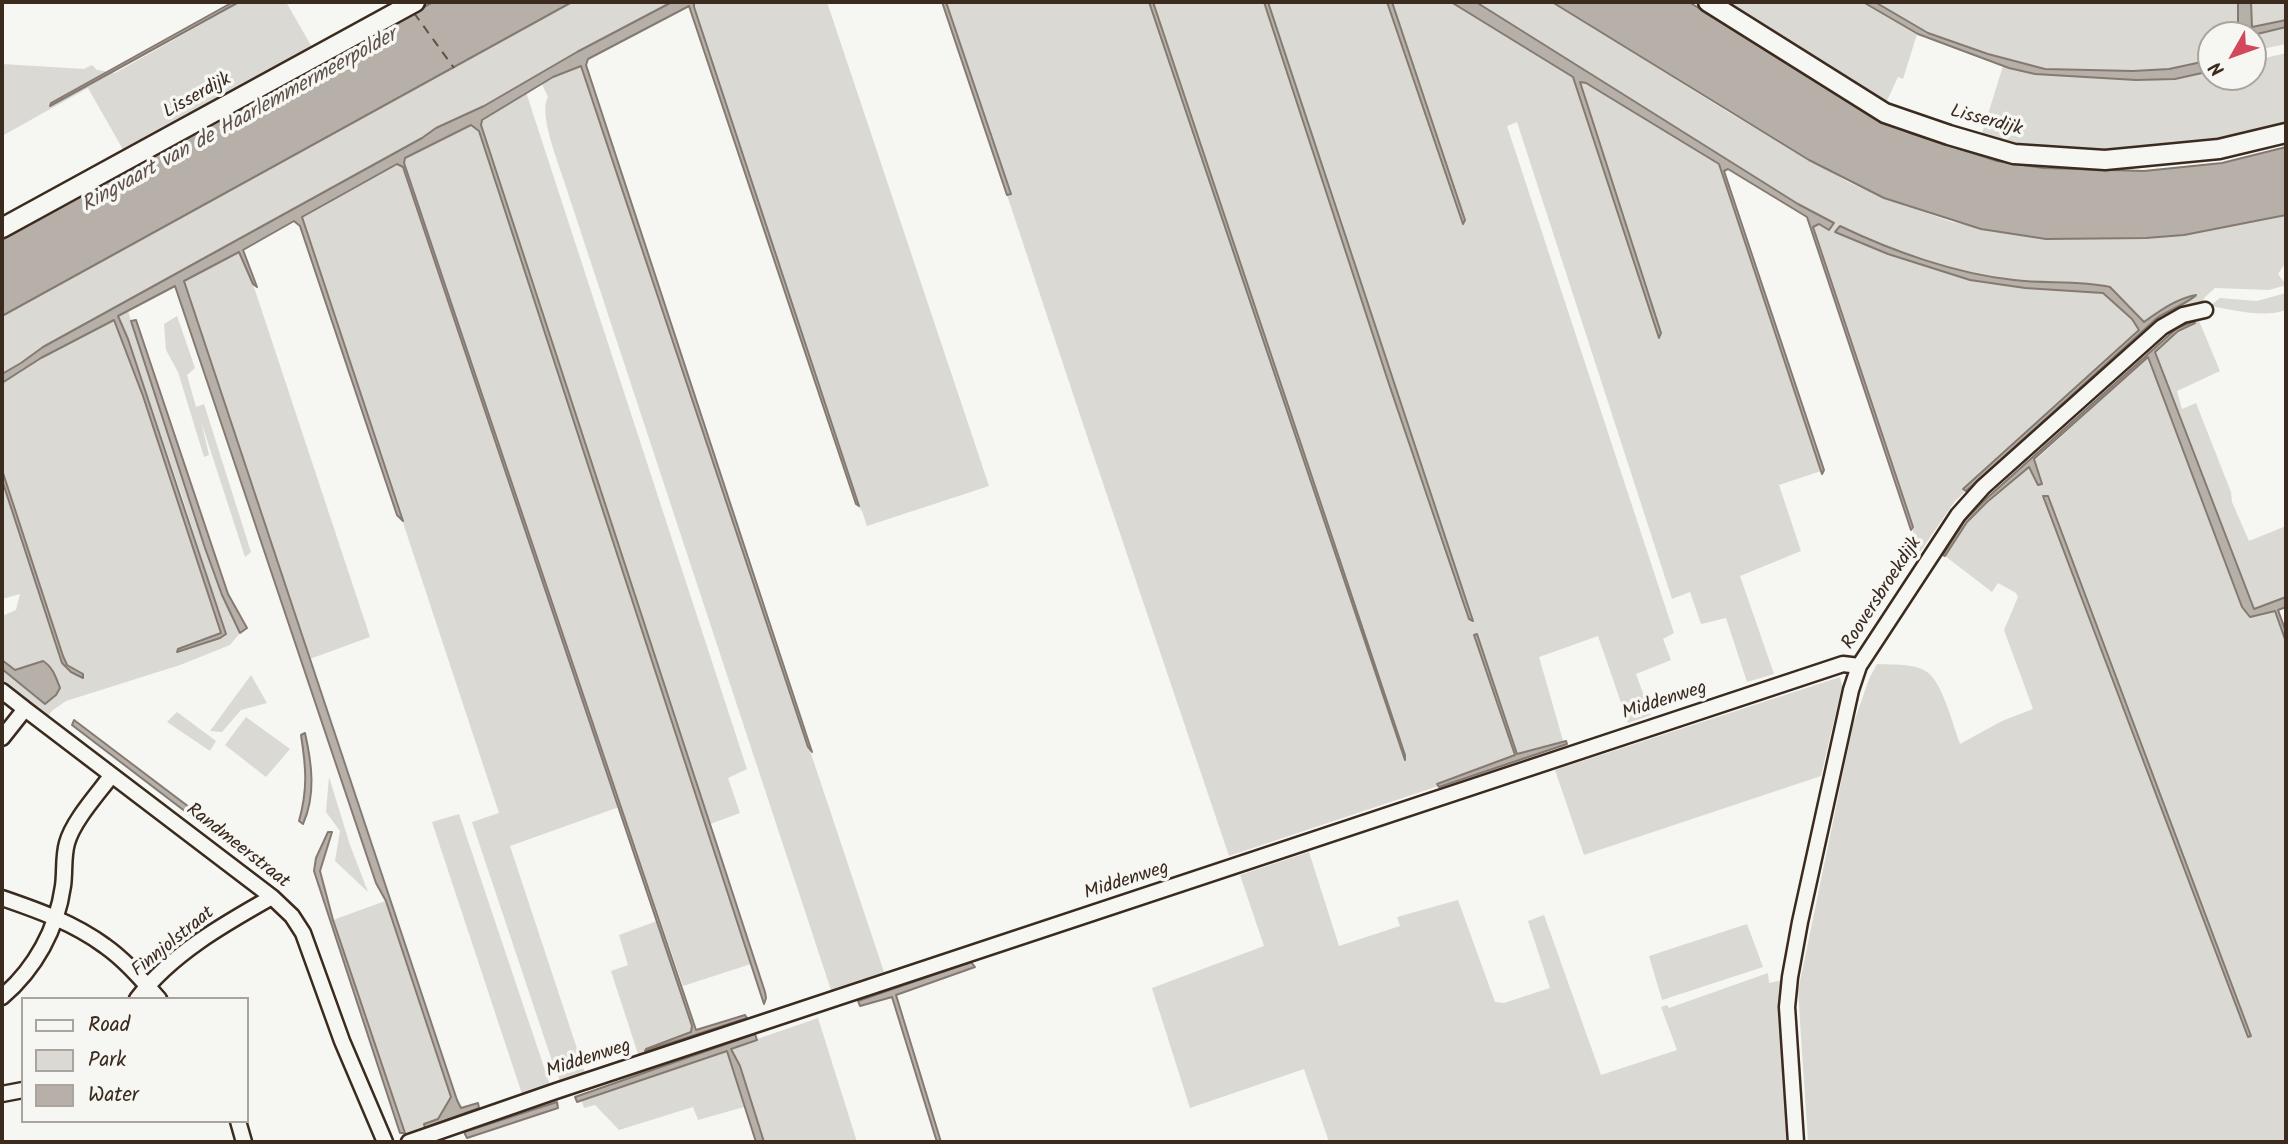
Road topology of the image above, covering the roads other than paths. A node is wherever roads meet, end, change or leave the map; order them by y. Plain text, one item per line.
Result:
1 (415, 2) edge
2 (1707, 2) edge
3 (2286, 133) edge
4 (2, 228) edge
5 (2205, 310) dead end
6 (1859, 666) junction
7 (2, 691) edge
8 (25, 709) junction
9 (2, 738) edge
10 (111, 776) junction
11 (272, 897) junction
12 (2, 898) edge
13 (56, 919) junction
14 (147, 986) junction
15 (2, 997) edge
16 (139, 997) edge
17 (157, 997) edge
18 (21, 1090) edge
19 (2, 1094) edge
20 (239, 1123) edge
21 (244, 1142) edge
22 (384, 1142) edge
23 (409, 1142) edge
24 (1796, 1142) edge

1 - 4 street, Lisserdijk
2 - 3 street, Lisserdijk
5 - 6 street, Rooversbroekdijk
6 - 23 street, Middenweg
6 - 24 street, Rooversbroekdijk
7 - 8 street, Randmeerstraat
8 - 9 street
8 - 10 street, Randmeerstraat
10 - 11 street, Randmeerstraat
10 - 13 street
11 - 14 street, Finnjolstraat
11 - 22 street, Randmeerstraat
12 - 13 street
13 - 14 street
13 - 15 street
14 - 16 street, Finnjolstraat
14 - 17 street
18 - 19 street
20 - 21 street

